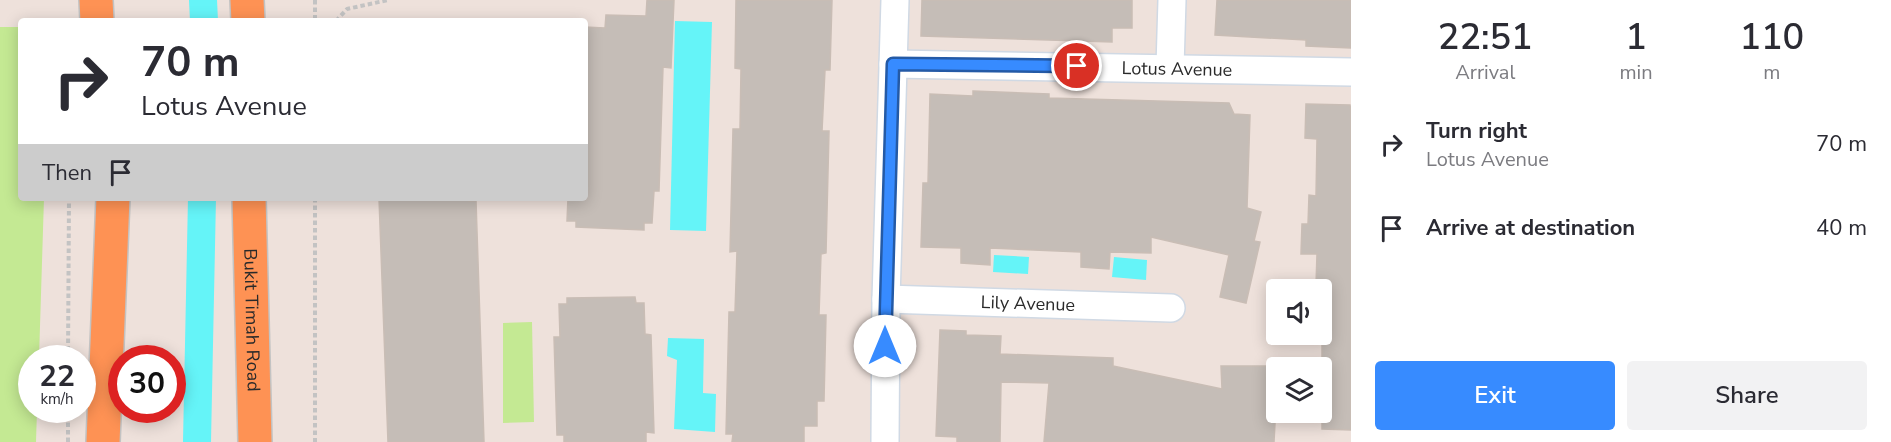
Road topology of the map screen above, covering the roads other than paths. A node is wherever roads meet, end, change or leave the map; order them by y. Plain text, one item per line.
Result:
1 (96, 0) edge
2 (247, 0) edge
3 (895, 0) edge
4 (1172, 0) edge
5 (98, 18) edge
6 (248, 18) edge
7 (893, 64) junction
8 (1170, 67) junction
9 (1351, 72) edge
10 (99, 201) edge
11 (113, 201) edge
12 (248, 203) edge
13 (886, 298) junction
14 (1172, 308) dead end
15 (98, 442) edge
16 (103, 442) edge
17 (255, 442) edge
18 (885, 442) edge

1 - 5 highway
2 - 6 highway
3 - 7 street
4 - 8 street
7 - 8 street, Lotus Avenue
7 - 13 street
8 - 9 street, Lotus Avenue
10 - 15 highway
11 - 16 highway
12 - 17 highway, Bukit Timah Road
13 - 14 street, Lily Avenue
13 - 18 street

